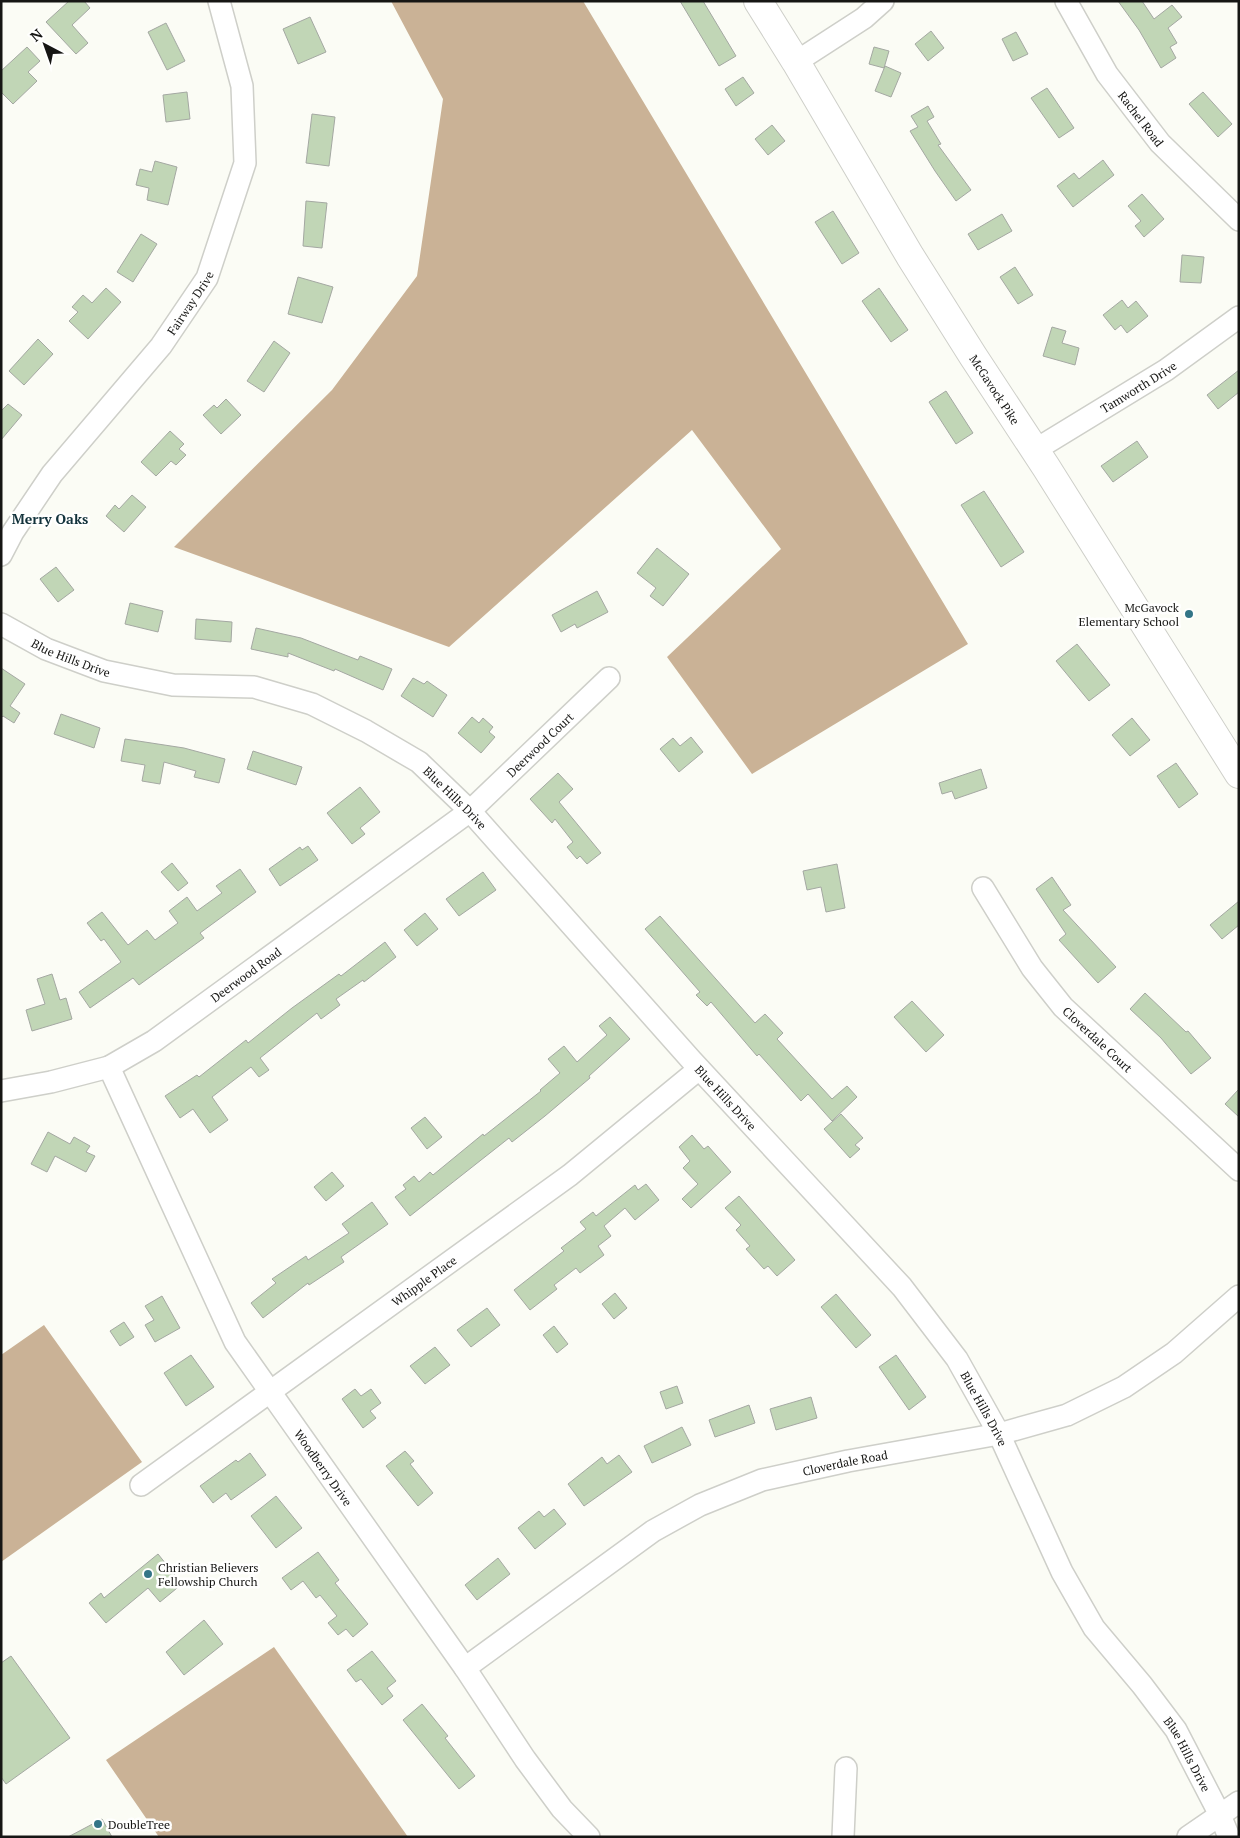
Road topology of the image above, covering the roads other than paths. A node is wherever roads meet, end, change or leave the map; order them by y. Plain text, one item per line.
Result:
1 (219, 1) edge
2 (758, 1) edge
3 (883, 1) edge
4 (1066, 1) edge
5 (796, 62) junction
6 (1239, 220) edge
7 (1239, 317) edge
8 (1035, 450) junction
9 (1, 555) edge
10 (1, 624) edge
11 (610, 678) dead end
12 (1239, 774) edge
13 (470, 811) junction
14 (983, 888) dead end
15 (109, 1067) junction
16 (699, 1069) junction
17 (1, 1091) edge
18 (1239, 1170) edge
19 (1239, 1296) edge
20 (270, 1393) junction
21 (1000, 1434) junction
22 (141, 1485) dead end
23 (465, 1668) junction
24 (846, 1768) dead end
25 (1239, 1802) edge
26 (1220, 1815) junction
27 (589, 1837) edge
28 (842, 1837) edge
29 (1188, 1837) edge
30 (1230, 1837) edge

1 - 9 street, Fairway Drive
2 - 5 main road, McGavock Pike
3 - 5 street
4 - 6 street, Rachel Road
5 - 8 main road, McGavock Pike
7 - 8 street, Tamworth Drive
8 - 12 main road, McGavock Pike
10 - 13 street, Blue Hills Drive
11 - 13 street, Deerwood Court
13 - 15 street, Deerwood Road
13 - 16 street, Blue Hills Drive
14 - 18 street, Cloverdale Court
15 - 17 street, Deerwood Road
15 - 20 street, Woodberry Drive
16 - 20 street, Whipple Place
16 - 21 street, Blue Hills Drive
19 - 21 street, Cloverdale Road
20 - 22 street, Whipple Place
20 - 23 street, Woodberry Drive
21 - 23 street, Cloverdale Road
21 - 26 street, Blue Hills Drive
23 - 27 street, Woodberry Drive
24 - 28 street
25 - 26 street
26 - 29 street
26 - 30 street, Blue Hills Drive

